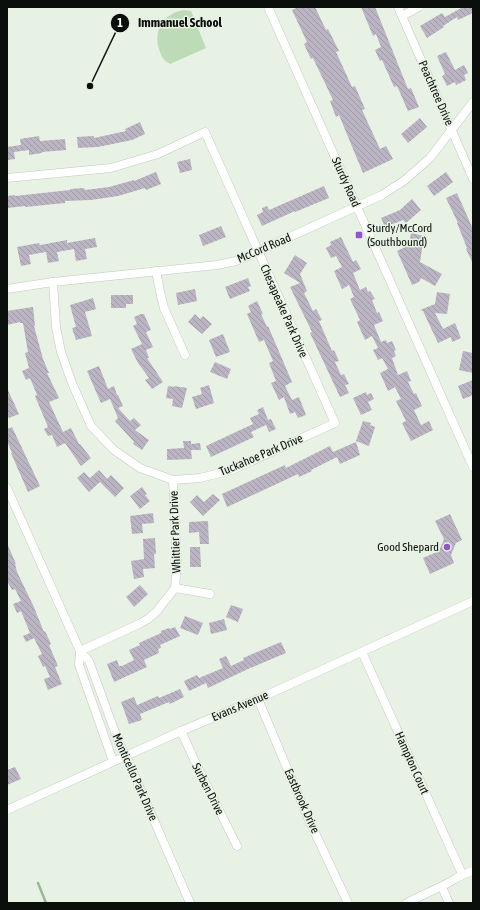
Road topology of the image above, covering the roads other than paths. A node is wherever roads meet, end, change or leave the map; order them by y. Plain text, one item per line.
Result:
1 (268, 7) edge
2 (398, 7) edge
3 (419, 7) edge
4 (402, 16) junction
5 (473, 102) edge
6 (451, 129) junction
7 (7, 178) edge
8 (473, 179) edge
9 (357, 207) junction
10 (257, 252) junction
11 (156, 271) junction
12 (52, 282) junction
13 (7, 289) edge
14 (185, 355) dead end
15 (335, 423) joint
16 (473, 467) edge
17 (173, 480) junction
18 (7, 488) edge
19 (175, 588) junction
20 (210, 594) dead end
21 (473, 601) edge
22 (80, 651) junction
23 (362, 652) junction
24 (258, 699) junction
25 (181, 730) junction
26 (126, 756) junction
27 (113, 762) junction
28 (7, 810) edge
29 (237, 846) dead end
30 (473, 871) edge
31 (462, 874) junction
32 (442, 886) junction
33 (190, 903) edge
34 (348, 903) edge
35 (407, 903) edge
36 (449, 903) edge

1 - 9 street, Sturdy Road
2 - 4 street, Peachtree Drive
3 - 4 street
4 - 6 street, Peachtree Drive
5 - 6 street, McCord Road
6 - 8 street, Peachtree Drive
6 - 9 street, McCord Road
7 - 10 street, Chesapeake Park Drive
9 - 10 street, McCord Road
9 - 16 street, Sturdy Road
10 - 11 street, McCord Road
10 - 15 street, Chesapeake Park Drive
11 - 12 street, McCord Road
11 - 14 street
12 - 13 street, McCord Road
12 - 17 street, Tuckahoe Park Drive
15 - 17 street, Tuckahoe Park Drive
17 - 19 street, Whittier Park Drive
18 - 22 street, Monticello Park Drive
19 - 20 street
19 - 22 street, Whittier Park Drive
21 - 23 street, Evans Avenue
22 - 26 street, Monticello Park Drive
22 - 27 street, Monticello Park Drive
23 - 24 street, Evans Avenue
23 - 31 street, Hampton Court
24 - 25 street, Evans Avenue
24 - 34 street, Eastbrook Drive
25 - 26 street, Evans Avenue
25 - 29 street, Surben Drive
26 - 27 street, Evans Avenue
26 - 33 street, Monticello Park Drive
27 - 28 street, Evans Avenue
30 - 31 street
31 - 32 street
32 - 35 street
32 - 36 street

